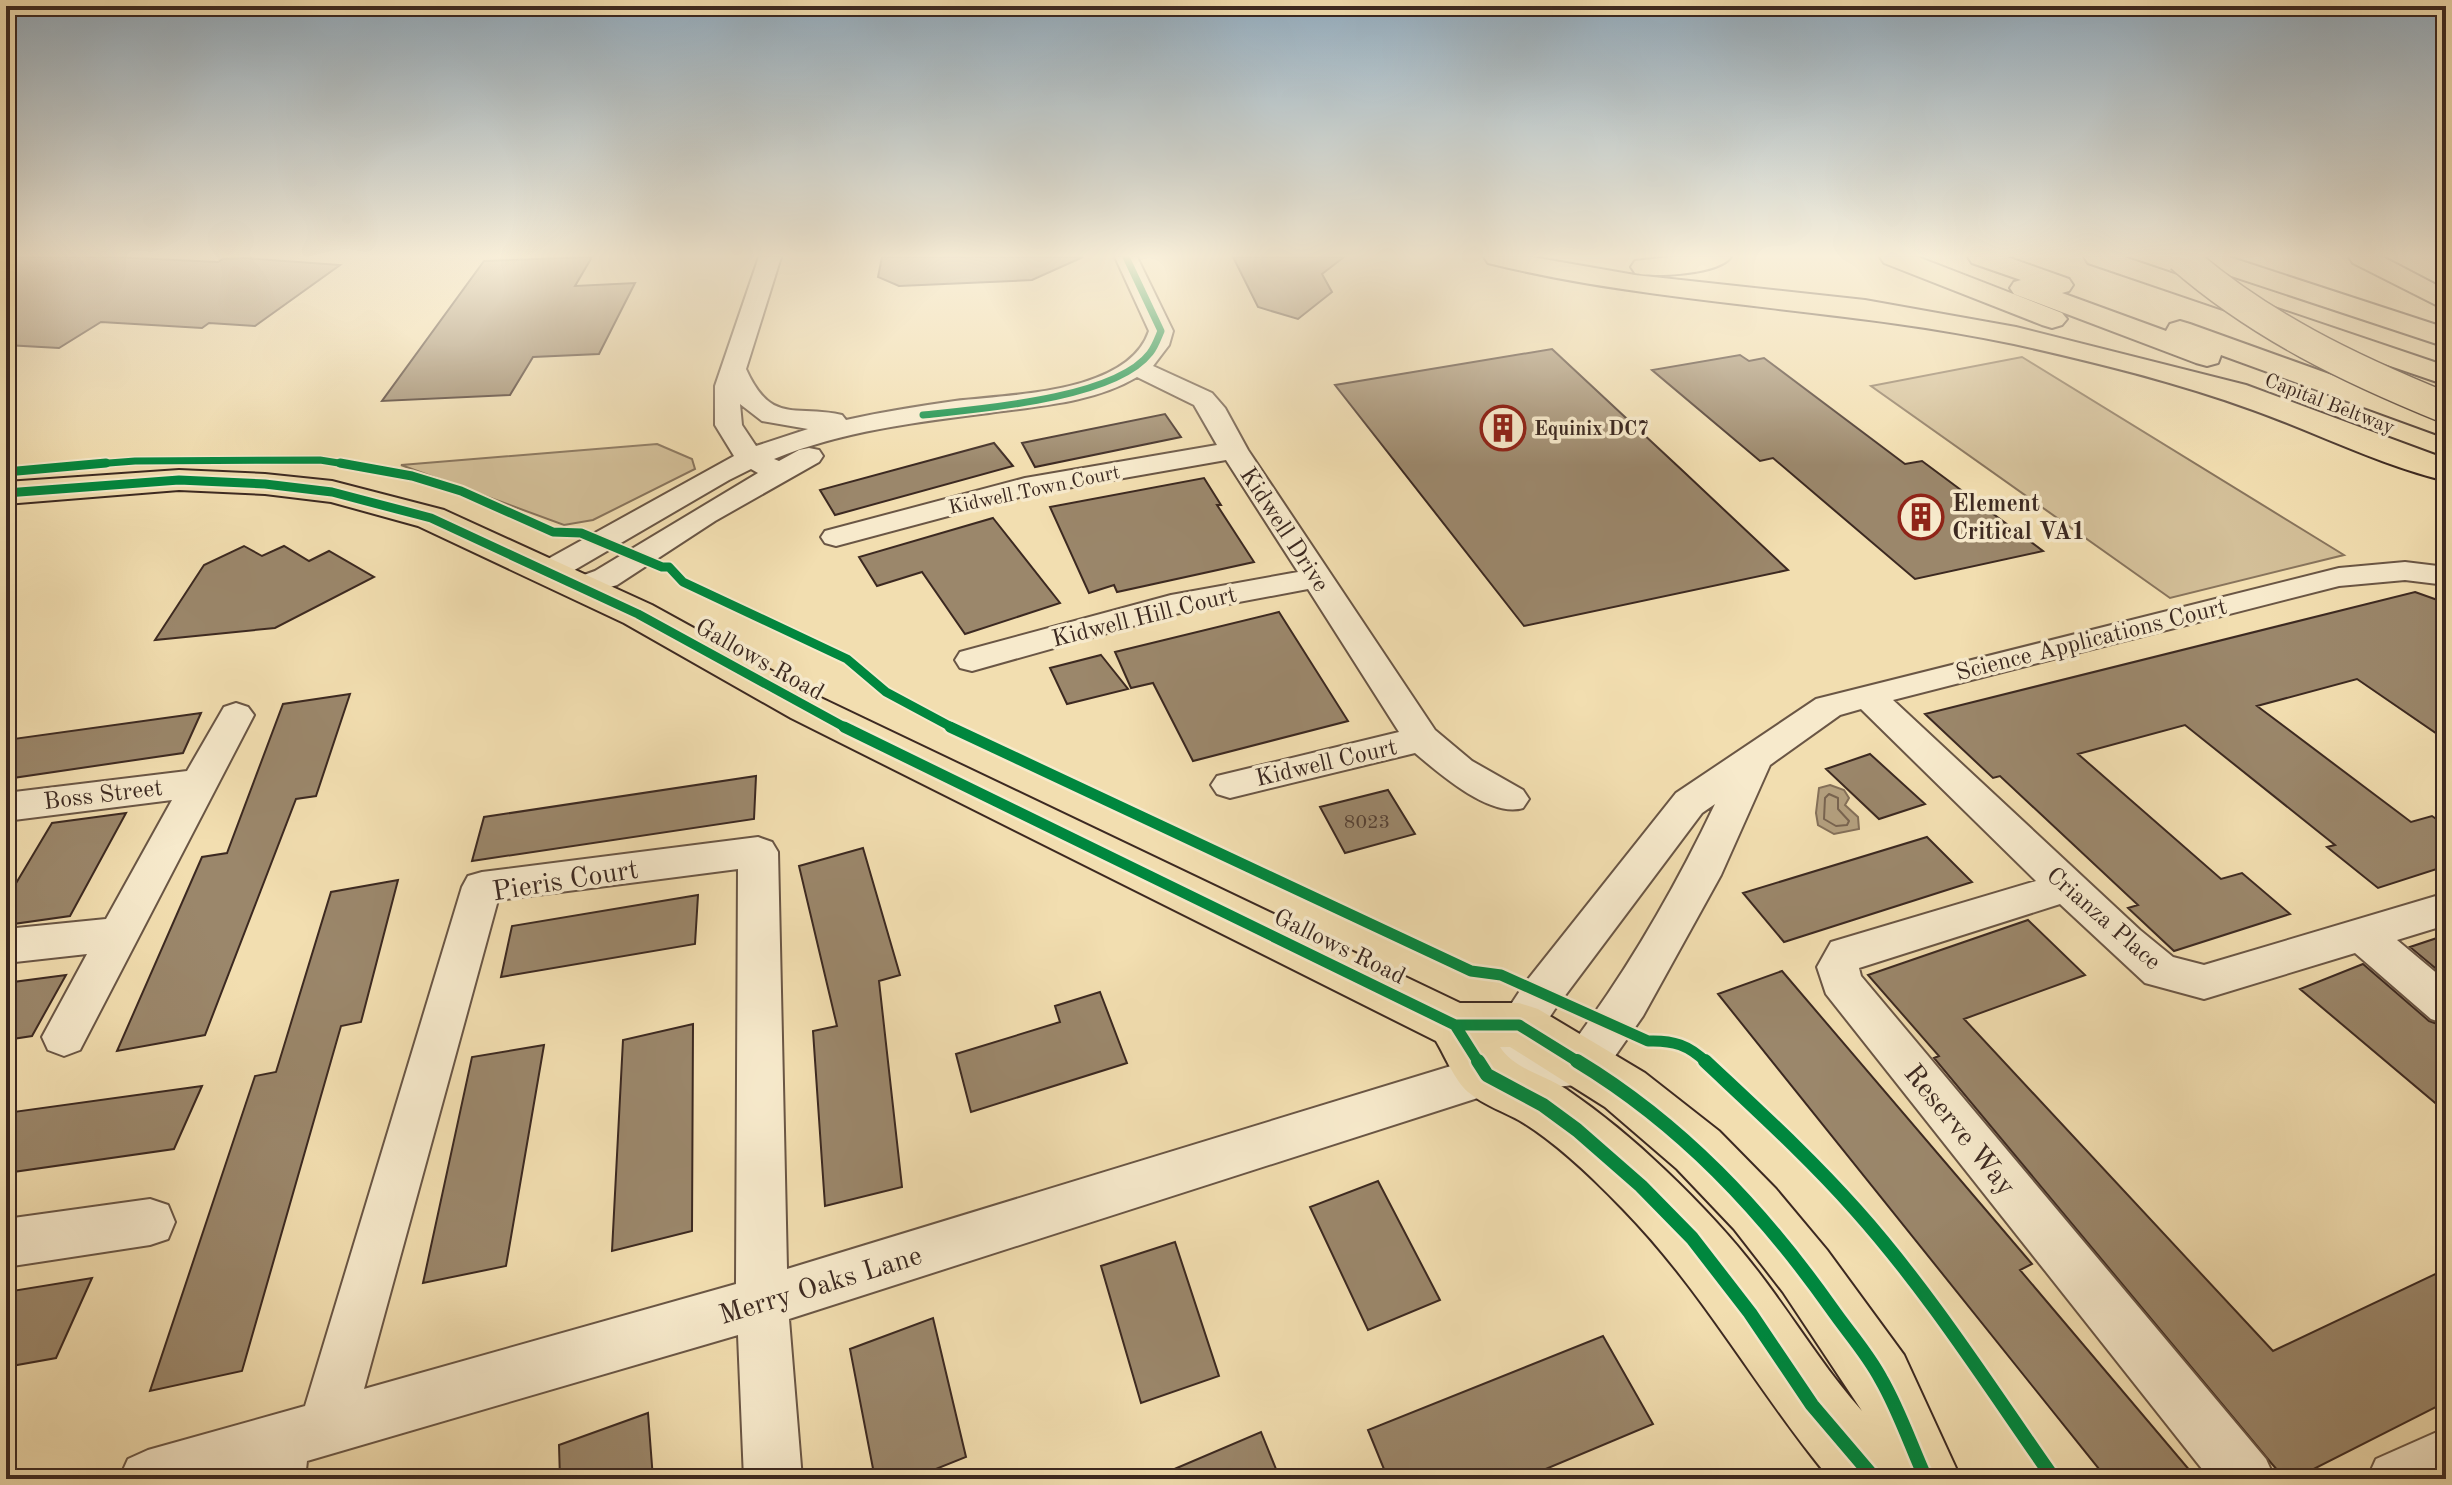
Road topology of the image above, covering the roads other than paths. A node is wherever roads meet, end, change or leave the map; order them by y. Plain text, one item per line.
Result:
1 (747, 326) edge
2 (1159, 326) edge
3 (1984, 326) edge
4 (2070, 326) edge
5 (2127, 326) edge
6 (2171, 326) edge
7 (2272, 326) edge
8 (2297, 326) edge
9 (2301, 326) edge
10 (2344, 326) edge
11 (2411, 326) edge
12 (2446, 338) edge
13 (2446, 361) edge
14 (1135, 367) junction
15 (733, 368) junction
16 (2446, 376) edge
17 (1062, 395) junction
18 (2446, 395) edge
19 (1203, 399) junction
20 (2262, 402) junction
21 (2446, 408) edge
22 (923, 415) junction
23 (2446, 427) edge
24 (2446, 447) edge
25 (1234, 450) junction
26 (765, 465) junction
27 (2446, 471) edge
28 (6, 493) edge
29 (836, 537) dead end
30 (2446, 576) edge
31 (1317, 578) junction
32 (564, 580) junction
33 (972, 660) dead end
34 (1867, 695) junction
35 (236, 715) dead end
36 (1422, 739) junction
37 (1754, 759) junction
38 (200, 783) junction
39 (1230, 785) dead end
40 (1510, 799) dead end
41 (6, 807) edge
42 (2067, 887) junction
43 (2446, 909) edge
44 (118, 934) junction
45 (2362, 935) junction
46 (6, 946) edge
47 (2446, 1006) edge
48 (1455, 1025) junction
49 (1519, 1025) junction
50 (64, 1037) dead end
51 (1583, 1065) junction
52 (1487, 1075) junction
53 (150, 1222) dead end
54 (6, 1243) edge
55 (762, 1302) junction
56 (295, 1449) edge
57 (2446, 1456) edge
58 (148, 1479) edge
59 (773, 1479) edge
60 (1875, 1479) edge
61 (1926, 1479) edge
62 (2246, 1479) edge
63 (2396, 1479) edge

1 - 15 street
2 - 14 street
3 - 20 main road
4 - 20 main road
5 - 24 main road, Capital Beltway
6 - 23 main road
7 - 21 main road, bridge
8 - 18 main road
9 - 16 main road
10 - 13 main road
11 - 12 main road
14 - 17 street
14 - 19 street
15 - 22 street
15 - 26 street
17 - 19 street
17 - 22 street
19 - 25 street, Kidwell Drive
20 - 27 main road
22 - 26 street
25 - 29 street, Kidwell Town Court
25 - 31 street, Kidwell Drive
26 - 32 street
28 - 32 main road, Gallows Road
30 - 34 street, Science Applications Court
31 - 33 street, Kidwell Hill Court
31 - 36 street, Kidwell Drive
32 - 48 main road, Gallows Road
34 - 37 street, Science Applications Court
34 - 42 street, Crianza Place
35 - 38 street, Boss Street
36 - 39 street, Kidwell Court
36 - 40 street, Kidwell Drive
37 - 49 street, Science Applications Court
37 - 51 street, Science Applications Court
38 - 41 street, Boss Street
38 - 44 street, Boss Street
42 - 45 street, Crianza Place
42 - 62 street, Reserve Way
43 - 45 street, Crianza Place
44 - 46 street
44 - 50 street, Boss Street
45 - 47 street
48 - 49 main road, Gallows Road
48 - 52 main road
49 - 51 main road
49 - 52 street, Science Applications Court
51 - 52 street
51 - 61 main road
52 - 55 street, Merry Oaks Lane
52 - 60 main road
53 - 54 street
55 - 56 street, Merry Oaks Lane
55 - 56 street, Pieris Court
55 - 59 street
56 - 58 street, Merry Oaks Lane
57 - 63 street

